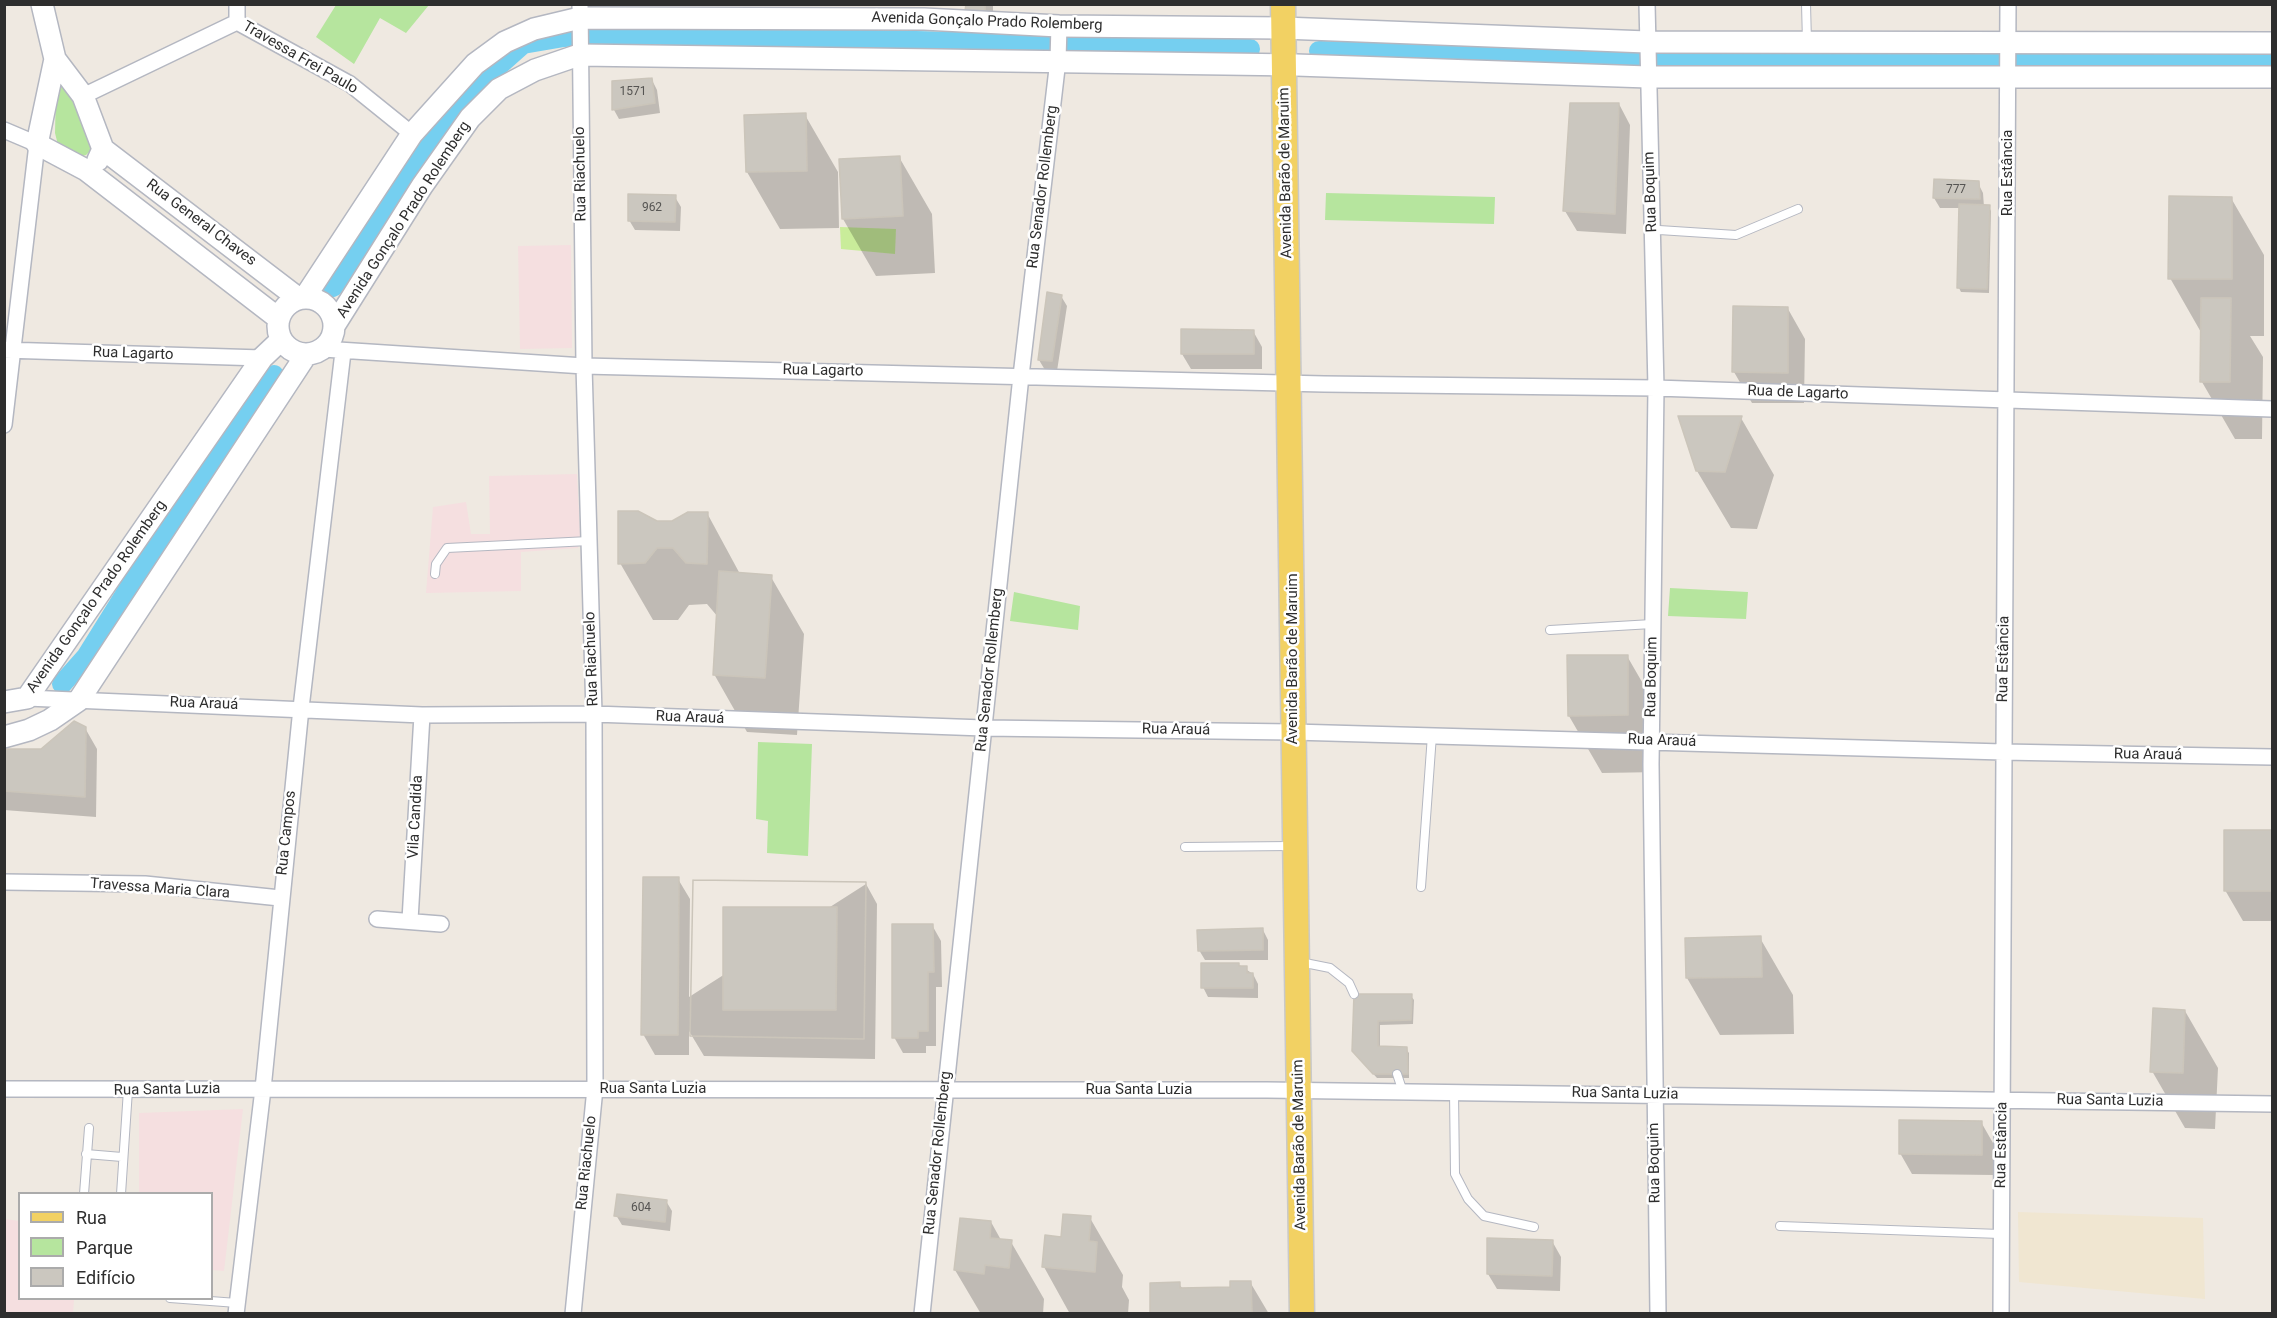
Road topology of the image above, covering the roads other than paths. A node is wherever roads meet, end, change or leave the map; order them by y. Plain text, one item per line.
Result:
1 (42, 4) edge
2 (237, 4) edge
3 (1647, 4) edge
4 (1806, 4) edge
5 (2008, 4) edge
6 (924, 12) edge
7 (580, 16) edge
8 (1287, 20) edge
9 (237, 22) junction
10 (1807, 42) junction
11 (2272, 43) edge
12 (1058, 44) junction
13 (1647, 46) junction
14 (2008, 47) junction
15 (579, 50) junction
16 (55, 59) junction
17 (1290, 65) junction
18 (1648, 72) junction
19 (2008, 72) junction
20 (2272, 78) edge
21 (83, 96) junction
22 (4, 130) edge
23 (412, 134) junction
24 (37, 144) junction
25 (103, 149) junction
26 (86, 170) junction
27 (1798, 209) dead end
28 (1652, 232) junction
29 (302, 297) junction
30 (278, 318) junction
31 (334, 326) junction
32 (281, 340) junction
33 (9, 351) edge
34 (324, 352) junction
35 (262, 358) junction
36 (584, 366) junction
37 (1021, 376) junction
38 (1290, 382) junction
39 (1324, 384) joint
40 (1656, 388) junction
41 (2007, 400) junction
42 (2272, 409) edge
43 (4, 425) edge
44 (589, 541) junction
45 (435, 574) dead end
46 (1653, 624) junction
47 (1550, 630) dead end
48 (27, 698) junction
49 (80, 700) junction
50 (4, 702) edge
51 (300, 708) junction
52 (594, 714) junction
53 (422, 715) junction
54 (984, 728) junction
55 (1293, 732) junction
56 (1432, 735) junction
57 (4, 737) edge
58 (1651, 740) junction
59 (2002, 752) junction
60 (2272, 757) edge
61 (1296, 846) junction
62 (1185, 847) dead end
63 (4, 882) edge
64 (1421, 887) dead end
65 (280, 898) junction
66 (376, 919) dead end
67 (410, 920) junction
68 (441, 924) dead end
69 (1298, 961) junction
70 (1354, 994) dead end
71 (1397, 1074) dead end
72 (595, 1088) junction
73 (4, 1089) edge
74 (263, 1089) junction
75 (128, 1090) junction
76 (945, 1090) junction
77 (1299, 1090) junction
78 (1403, 1092) junction
79 (1454, 1092) junction
80 (1654, 1094) junction
81 (2003, 1099) junction
82 (2272, 1104) edge
83 (89, 1128) dead end
84 (86, 1154) junction
85 (122, 1157) junction
86 (84, 1192) edge
87 (121, 1192) edge
88 (1780, 1226) dead end
89 (1534, 1227) dead end
90 (2000, 1234) junction
91 (177, 1300) edge
92 (236, 1308) edge
93 (573, 1314) edge
94 (922, 1314) edge
95 (1302, 1314) edge
96 (1658, 1314) edge
97 (2001, 1314) edge

1 - 16 street
2 - 9 street
3 - 13 street
4 - 10 lane
5 - 14 street, Rua Estância
6 - 7 street, Avenida Gonçalo Prado Rolemberg
6 - 12 street, Avenida Gonçalo Prado Rolemberg
7 - 15 street, Rua Riachuelo
7 - 23 street, Avenida Gonçalo Prado Rolemberg
8 - 12 street, Avenida Gonçalo Prado Rolemberg
8 - 13 street, Avenida Gonçalo Prado Rolemberg
8 - 17 main road, Avenida Barão de Maruim
9 - 21 street, Travessa Frei Paulo
9 - 23 street, Travessa Frei Paulo
10 - 13 street, Avenida Gonçalo Prado Rolemberg
10 - 14 street, Avenida Gonçalo Prado Rolemberg
11 - 14 street, Avenida Gonçalo Prado Rolemberg
12 - 15 street, Avenida Gonçalo Prado Rolemberg
12 - 17 street, Avenida Gonçalo Prado Rolemberg
12 - 37 street, Rua Senador Rollemberg
13 - 18 street, Rua Boquim
14 - 19 street, Rua Estância
15 - 31 street, Avenida Gonçalo Prado Rolemberg
15 - 36 street, Rua Riachuelo
16 - 21 street
16 - 24 street
17 - 18 street, Avenida Gonçalo Prado Rolemberg
17 - 38 main road, Avenida Barão de Maruim
18 - 19 street, Avenida Gonçalo Prado Rolemberg
18 - 28 street, Rua Boquim
19 - 20 street, Avenida Gonçalo Prado Rolemberg
19 - 41 street, Rua Estância
21 - 25 street
22 - 24 street
23 - 29 street, Avenida Gonçalo Prado Rolemberg
24 - 26 street, Rua General Chaves
24 - 33 street
25 - 26 street
25 - 29 street, Rua General Chaves
26 - 30 street, Rua General Chaves
27 - 28 lane
28 - 40 street, Rua Boquim
29 - 30 street
29 - 31 street
30 - 32 street
31 - 34 street
32 - 34 street
32 - 35 street, Avenida Gonçalo Prado Rolemberg
33 - 35 street, Rua Lagarto
33 - 43 street
34 - 36 street, Rua Lagarto
34 - 49 street
34 - 51 street, Rua Campos
35 - 48 street, Avenida Gonçalo Prado Rolemberg
36 - 37 street, Rua Lagarto
36 - 44 street, Rua Riachuelo
37 - 38 street, Rua Lagarto
37 - 54 street, Rua Senador Rollemberg
38 - 39 street, Rua Lagarto
38 - 55 main road, Avenida Barão de Maruim
39 - 40 street, Rua de Lagarto
40 - 41 street, Rua de Lagarto
40 - 46 street, Rua Boquim
41 - 42 street, Rua de Lagarto
41 - 59 street, Rua Estância
44 - 45 lane
44 - 52 street, Rua Riachuelo
46 - 47 lane
46 - 58 street, Rua Boquim
48 - 49 street, Rua Arauá
48 - 50 street, Avenida Gonçalo Prado Rolemberg
49 - 51 street, Rua Arauá
49 - 57 street
51 - 53 street, Rua Arauá
51 - 65 street, Rua Campos
52 - 53 street, Rua Arauá
52 - 54 street, Rua Arauá
52 - 72 street, Rua Riachuelo
53 - 67 street, Vila Candida
54 - 55 street, Rua Arauá
54 - 76 street, Rua Senador Rollemberg
55 - 56 street, Rua Arauá
55 - 61 main road, Avenida Barão de Maruim
56 - 58 street, Rua Arauá
56 - 64 lane
58 - 59 street, Rua Arauá
58 - 80 street, Rua Boquim
59 - 60 street, Rua Arauá
59 - 81 street, Rua Estância
61 - 62 lane
61 - 69 main road, Avenida Barão de Maruim
63 - 65 street, Travessa Maria Clara
65 - 74 street, Rua Campos
66 - 67 street
67 - 68 street
69 - 70 lane
69 - 77 main road, Avenida Barão de Maruim
71 - 78 lane
72 - 74 street, Rua Santa Luzia
72 - 76 street, Rua Santa Luzia
72 - 93 street, Rua Riachuelo
73 - 75 street, Rua Santa Luzia
74 - 75 street, Rua Santa Luzia
74 - 92 street, Rua Campos
75 - 85 lane
76 - 77 street, Rua Santa Luzia
76 - 94 street, Rua Senador Rollemberg
77 - 78 street, Rua Santa Luzia
77 - 95 main road, Avenida Barão de Maruim
78 - 79 street, Rua Santa Luzia
79 - 80 street, Rua Santa Luzia
79 - 89 lane
80 - 81 street, Rua Santa Luzia
80 - 96 street, Rua Boquim
81 - 82 street, Rua Santa Luzia
81 - 90 street, Rua Estância
83 - 84 lane
84 - 85 lane
84 - 86 lane
85 - 87 lane
88 - 90 lane
90 - 97 street, Rua Estância
91 - 92 lane

